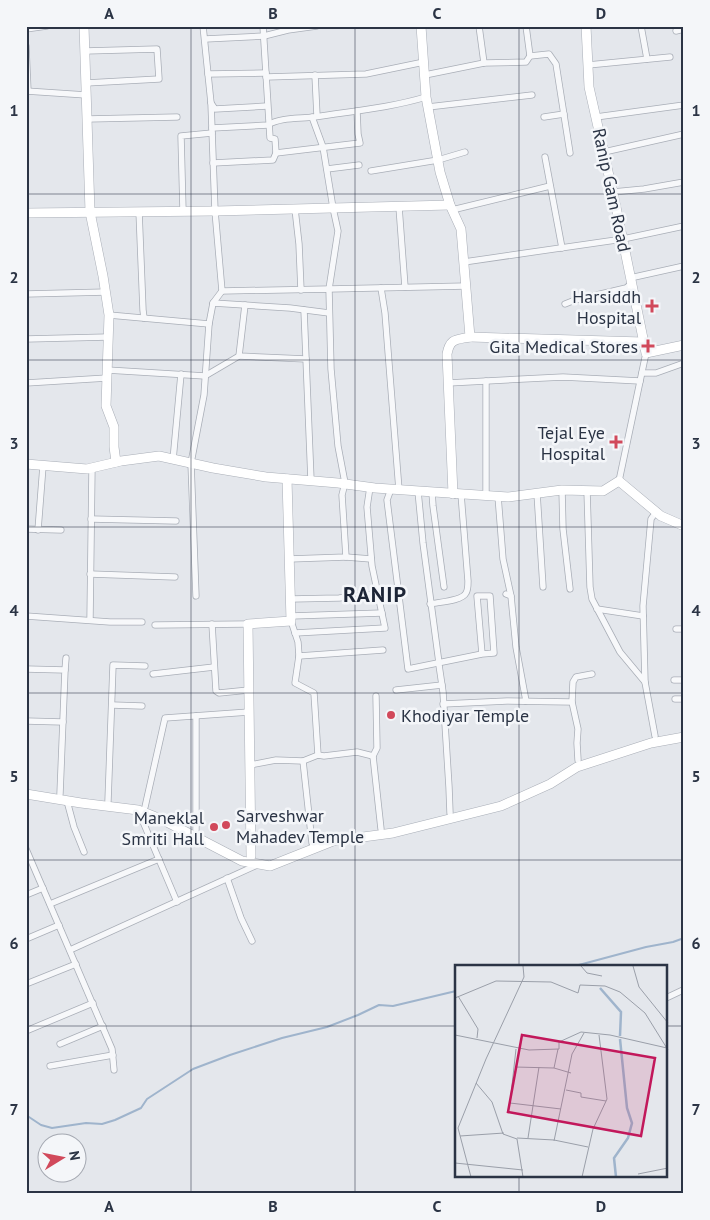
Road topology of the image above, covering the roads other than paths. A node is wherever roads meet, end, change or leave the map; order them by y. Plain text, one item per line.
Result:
1 (47, 26) edge
2 (84, 26) edge
3 (204, 26) edge
4 (263, 26) edge
5 (317, 26) edge
6 (422, 26) edge
7 (479, 26) edge
8 (526, 26) edge
9 (586, 26) edge
10 (641, 26) edge
11 (26, 28) edge
12 (264, 36) junction
13 (205, 39) junction
14 (26, 46) edge
15 (85, 51) junction
16 (530, 56) junction
17 (670, 57) dead end
18 (647, 60) junction
19 (424, 62) junction
20 (484, 63) junction
21 (588, 65) junction
22 (208, 74) junction
23 (266, 75) junction
24 (315, 75) junction
25 (425, 75) junction
26 (86, 82) junction
27 (27, 91) edge
28 (86, 95) junction
29 (532, 96) dead end
30 (427, 102) junction
31 (211, 103) junction
32 (684, 105) edge
33 (268, 106) junction
34 (357, 111) junction
35 (564, 114) junction
36 (314, 117) junction
37 (544, 117) dead end
38 (596, 117) junction
39 (177, 118) dead end
40 (87, 119) junction
41 (268, 125) junction
42 (212, 130) junction
43 (684, 134) edge
44 (323, 147) junction
45 (465, 152) dead end
46 (604, 152) junction
47 (276, 153) junction
48 (570, 153) dead end
49 (545, 157) dead end
50 (438, 160) junction
51 (213, 163) junction
52 (360, 164) dead end
53 (326, 169) junction
54 (371, 171) dead end
55 (684, 182) edge
56 (550, 186) junction
57 (613, 192) junction
58 (399, 206) junction
59 (333, 208) junction
60 (451, 208) junction
61 (295, 209) junction
62 (140, 211) junction
63 (183, 211) junction
64 (215, 211) junction
65 (90, 212) junction
66 (26, 213) edge
67 (684, 226) edge
68 (622, 239) junction
69 (562, 248) junction
70 (464, 262) junction
71 (684, 266) edge
72 (631, 280) junction
73 (466, 286) junction
74 (405, 287) junction
75 (381, 288) junction
76 (329, 289) junction
77 (301, 290) junction
78 (106, 292) junction
79 (222, 292) junction
80 (26, 294) edge
81 (213, 303) junction
82 (565, 304) dead end
83 (245, 305) junction
84 (304, 310) junction
85 (329, 313) junction
86 (109, 315) junction
87 (144, 318) junction
88 (209, 324) junction
89 (108, 337) junction
90 (470, 337) junction
91 (26, 339) edge
92 (644, 342) junction
93 (684, 345) edge
94 (646, 353) junction
95 (238, 356) junction
96 (306, 359) junction
97 (684, 362) edge
98 (642, 373) junction
99 (107, 374) junction
100 (181, 374) junction
101 (205, 376) junction
102 (486, 381) junction
103 (640, 381) junction
104 (26, 382) edge
105 (448, 383) junction
106 (173, 460) junction
107 (116, 462) junction
108 (191, 463) junction
109 (26, 464) edge
110 (43, 466) junction
111 (92, 468) junction
112 (287, 479) junction
113 (311, 480) junction
114 (619, 481) junction
115 (345, 484) junction
116 (370, 487) junction
117 (395, 490) junction
118 (562, 490) junction
119 (587, 490) junction
120 (418, 491) junction
121 (432, 492) junction
122 (537, 493) junction
123 (457, 494) junction
124 (486, 495) junction
125 (498, 496) junction
126 (656, 512) junction
127 (91, 519) junction
128 (176, 521) dead end
129 (684, 526) edge
130 (26, 529) edge
131 (38, 530) junction
132 (61, 530) dead end
133 (346, 558) junction
134 (289, 559) junction
135 (371, 559) junction
136 (90, 574) junction
137 (176, 577) dead end
138 (444, 587) dead end
139 (543, 588) dead end
140 (570, 589) dead end
141 (378, 594) junction
142 (196, 596) dead end
143 (291, 599) junction
144 (430, 604) junction
145 (597, 609) junction
146 (382, 613) junction
147 (26, 616) edge
148 (643, 616) junction
149 (291, 619) junction
150 (90, 620) junction
151 (142, 622) dead end
152 (212, 624) junction
153 (248, 624) junction
154 (155, 625) dead end
155 (676, 629) dead end
156 (684, 629) edge
157 (295, 633) junction
158 (382, 650) dead end
159 (482, 654) junction
160 (299, 656) junction
161 (66, 658) dead end
162 (439, 664) junction
163 (144, 666) dead end
164 (214, 667) junction
165 (26, 669) edge
166 (65, 670) junction
167 (153, 674) dead end
168 (592, 674) dead end
169 (674, 680) dead end
170 (684, 680) edge
171 (645, 682) junction
172 (442, 685) junction
173 (249, 690) junction
174 (396, 690) dead end
175 (376, 696) dead end
176 (675, 699) dead end
177 (684, 699) edge
178 (526, 701) junction
179 (572, 702) junction
180 (443, 704) junction
181 (112, 705) junction
182 (142, 706) dead end
183 (249, 712) junction
184 (196, 716) junction
185 (26, 721) edge
186 (63, 722) junction
187 (684, 731) edge
188 (655, 736) junction
189 (684, 737) edge
190 (318, 755) junction
191 (373, 756) junction
192 (303, 760) junction
193 (578, 760) junction
194 (250, 764) junction
195 (26, 788) edge
196 (26, 794) edge
197 (63, 797) junction
198 (108, 801) junction
199 (142, 809) junction
200 (450, 813) junction
201 (382, 829) junction
202 (196, 830) junction
203 (312, 843) junction
204 (26, 849) edge
205 (84, 852) dead end
206 (252, 856) junction
207 (159, 859) junction
208 (260, 864) junction
209 (227, 878) junction
210 (43, 888) junction
211 (26, 895) edge
212 (177, 902) junction
213 (50, 904) junction
214 (59, 925) junction
215 (26, 939) edge
216 (252, 941) dead end
217 (70, 950) junction
218 (76, 964) junction
219 (26, 984) edge
220 (684, 991) edge
221 (668, 997) edge
222 (93, 1003) junction
223 (103, 1026) junction
224 (26, 1031) edge
225 (60, 1044) dead end
226 (113, 1055) junction
227 (50, 1066) dead end
228 (114, 1070) dead end

1 - 11 street
2 - 15 street
3 - 13 street
4 - 12 street
5 - 12 street
6 - 19 street
7 - 20 street
8 - 16 street
9 - 21 street, Ranip Gam Road
10 - 18 street
12 - 13 street
12 - 23 street
13 - 22 street
14 - 27 street
15 - 26 street
15 - 26 street
16 - 20 street
16 - 35 street
17 - 18 street
18 - 21 street
19 - 24 street
19 - 25 street
20 - 25 street
21 - 38 street, Ranip Gam Road
22 - 23 street
22 - 31 street
23 - 24 street
23 - 33 street
24 - 36 street
25 - 30 street
26 - 28 street
27 - 28 street
28 - 40 street
29 - 30 street
30 - 34 street
30 - 50 street
31 - 33 street
31 - 42 street
32 - 38 street
33 - 41 street
34 - 36 street
34 - 44 street
35 - 37 street
35 - 48 street
36 - 41 street
36 - 44 street
38 - 46 street, Ranip Gam Road
39 - 40 street
40 - 65 street
41 - 42 street
41 - 47 street
42 - 51 street
42 - 63 street
43 - 46 street
44 - 47 street
44 - 53 street
45 - 50 street
46 - 57 street, Ranip Gam Road
47 - 51 street
49 - 56 street
50 - 54 street
50 - 60 street
51 - 64 street
52 - 53 street
53 - 59 street
55 - 57 street
56 - 60 street
56 - 69 street
57 - 68 street, Ranip Gam Road
58 - 59 street
58 - 60 street
58 - 74 street
59 - 61 street
59 - 76 street
60 - 70 street
61 - 64 street
61 - 77 street
62 - 63 street
62 - 65 street
62 - 87 street
63 - 64 street
64 - 79 street
65 - 66 street
65 - 78 street
67 - 68 street
68 - 69 street
68 - 72 street, Ranip Gam Road
69 - 70 street
70 - 73 street
71 - 72 street
72 - 82 street
72 - 92 street, Ranip Gam Road
73 - 74 street
73 - 90 street
74 - 75 street
75 - 76 street
75 - 117 street
76 - 77 street
76 - 85 street
77 - 79 street
78 - 80 street
78 - 86 street
79 - 81 street
81 - 83 street
81 - 88 street
83 - 84 street
83 - 95 street
84 - 85 street
84 - 96 street
85 - 115 street
86 - 87 street
86 - 89 street
87 - 88 street
88 - 101 street
89 - 91 street
89 - 99 street
90 - 92 street
90 - 105 street
92 - 94 street, Ranip Gam Road
93 - 94 street
94 - 98 street
95 - 96 street
95 - 101 street
96 - 113 street
97 - 98 street
98 - 103 street
99 - 100 street
99 - 104 street
99 - 107 street
100 - 101 street
100 - 106 street
101 - 108 street
102 - 103 street
102 - 105 street
102 - 124 street
103 - 114 street
105 - 123 street
106 - 107 street
106 - 108 street
107 - 111 street
108 - 112 street
108 - 142 street
109 - 110 street
110 - 111 street
110 - 131 street
111 - 127 street
112 - 113 street
112 - 134 street
113 - 115 street
114 - 119 street
114 - 126 street
115 - 116 street
115 - 133 street
116 - 117 street
116 - 135 street
117 - 120 street
117 - 162 street
118 - 119 street
118 - 122 street
118 - 140 street
119 - 145 street
120 - 121 street
120 - 144 street
121 - 123 street
121 - 138 street
122 - 125 street
122 - 139 street
123 - 124 street
123 - 144 street
124 - 125 street
125 - 178 street
126 - 129 street
126 - 148 street
127 - 128 street
127 - 136 street
130 - 131 street
131 - 132 street
133 - 134 street
133 - 135 street
134 - 143 street
135 - 141 street
136 - 137 street
136 - 150 street
141 - 143 street
141 - 146 street
143 - 149 street
144 - 162 street
145 - 148 street
145 - 171 street
146 - 149 street
146 - 157 street
147 - 150 street
148 - 171 street
149 - 153 street
149 - 157 street
150 - 151 street
152 - 153 street
152 - 154 street
152 - 164 street
153 - 173 street
155 - 156 street
157 - 160 street
158 - 160 street
159 - 159 street
159 - 162 street
160 - 190 street
161 - 166 street
162 - 172 street
163 - 181 street
164 - 167 street
164 - 173 street
165 - 166 street
166 - 186 street
168 - 179 street
169 - 170 street
171 - 188 street
172 - 174 street
172 - 180 street
173 - 183 street
175 - 191 street
176 - 177 street
178 - 179 street
178 - 180 street
179 - 193 street
180 - 200 street
181 - 182 street
181 - 198 street
183 - 184 street
183 - 194 street
184 - 199 street
184 - 202 street
185 - 186 street
186 - 197 street
187 - 188 street
188 - 193 street
189 - 208 street
190 - 191 street
190 - 192 street
191 - 201 street
192 - 194 street
192 - 203 street
193 - 200 street
194 - 206 street
195 - 197 street
196 - 197 street
197 - 198 street
197 - 199 street
197 - 205 street
198 - 199 street
199 - 202 street
199 - 207 street
199 - 208 street
200 - 201 street
201 - 203 street
202 - 206 street
203 - 206 street
204 - 210 street
207 - 212 street
207 - 213 street
208 - 209 street
209 - 212 street
209 - 216 street
210 - 211 street
210 - 213 street
212 - 217 street
213 - 214 street
214 - 215 street
214 - 217 street
217 - 218 street
218 - 219 street
218 - 222 street
220 - 221 street
222 - 223 street
222 - 224 street
223 - 225 street
223 - 226 street
226 - 227 street
226 - 228 street

